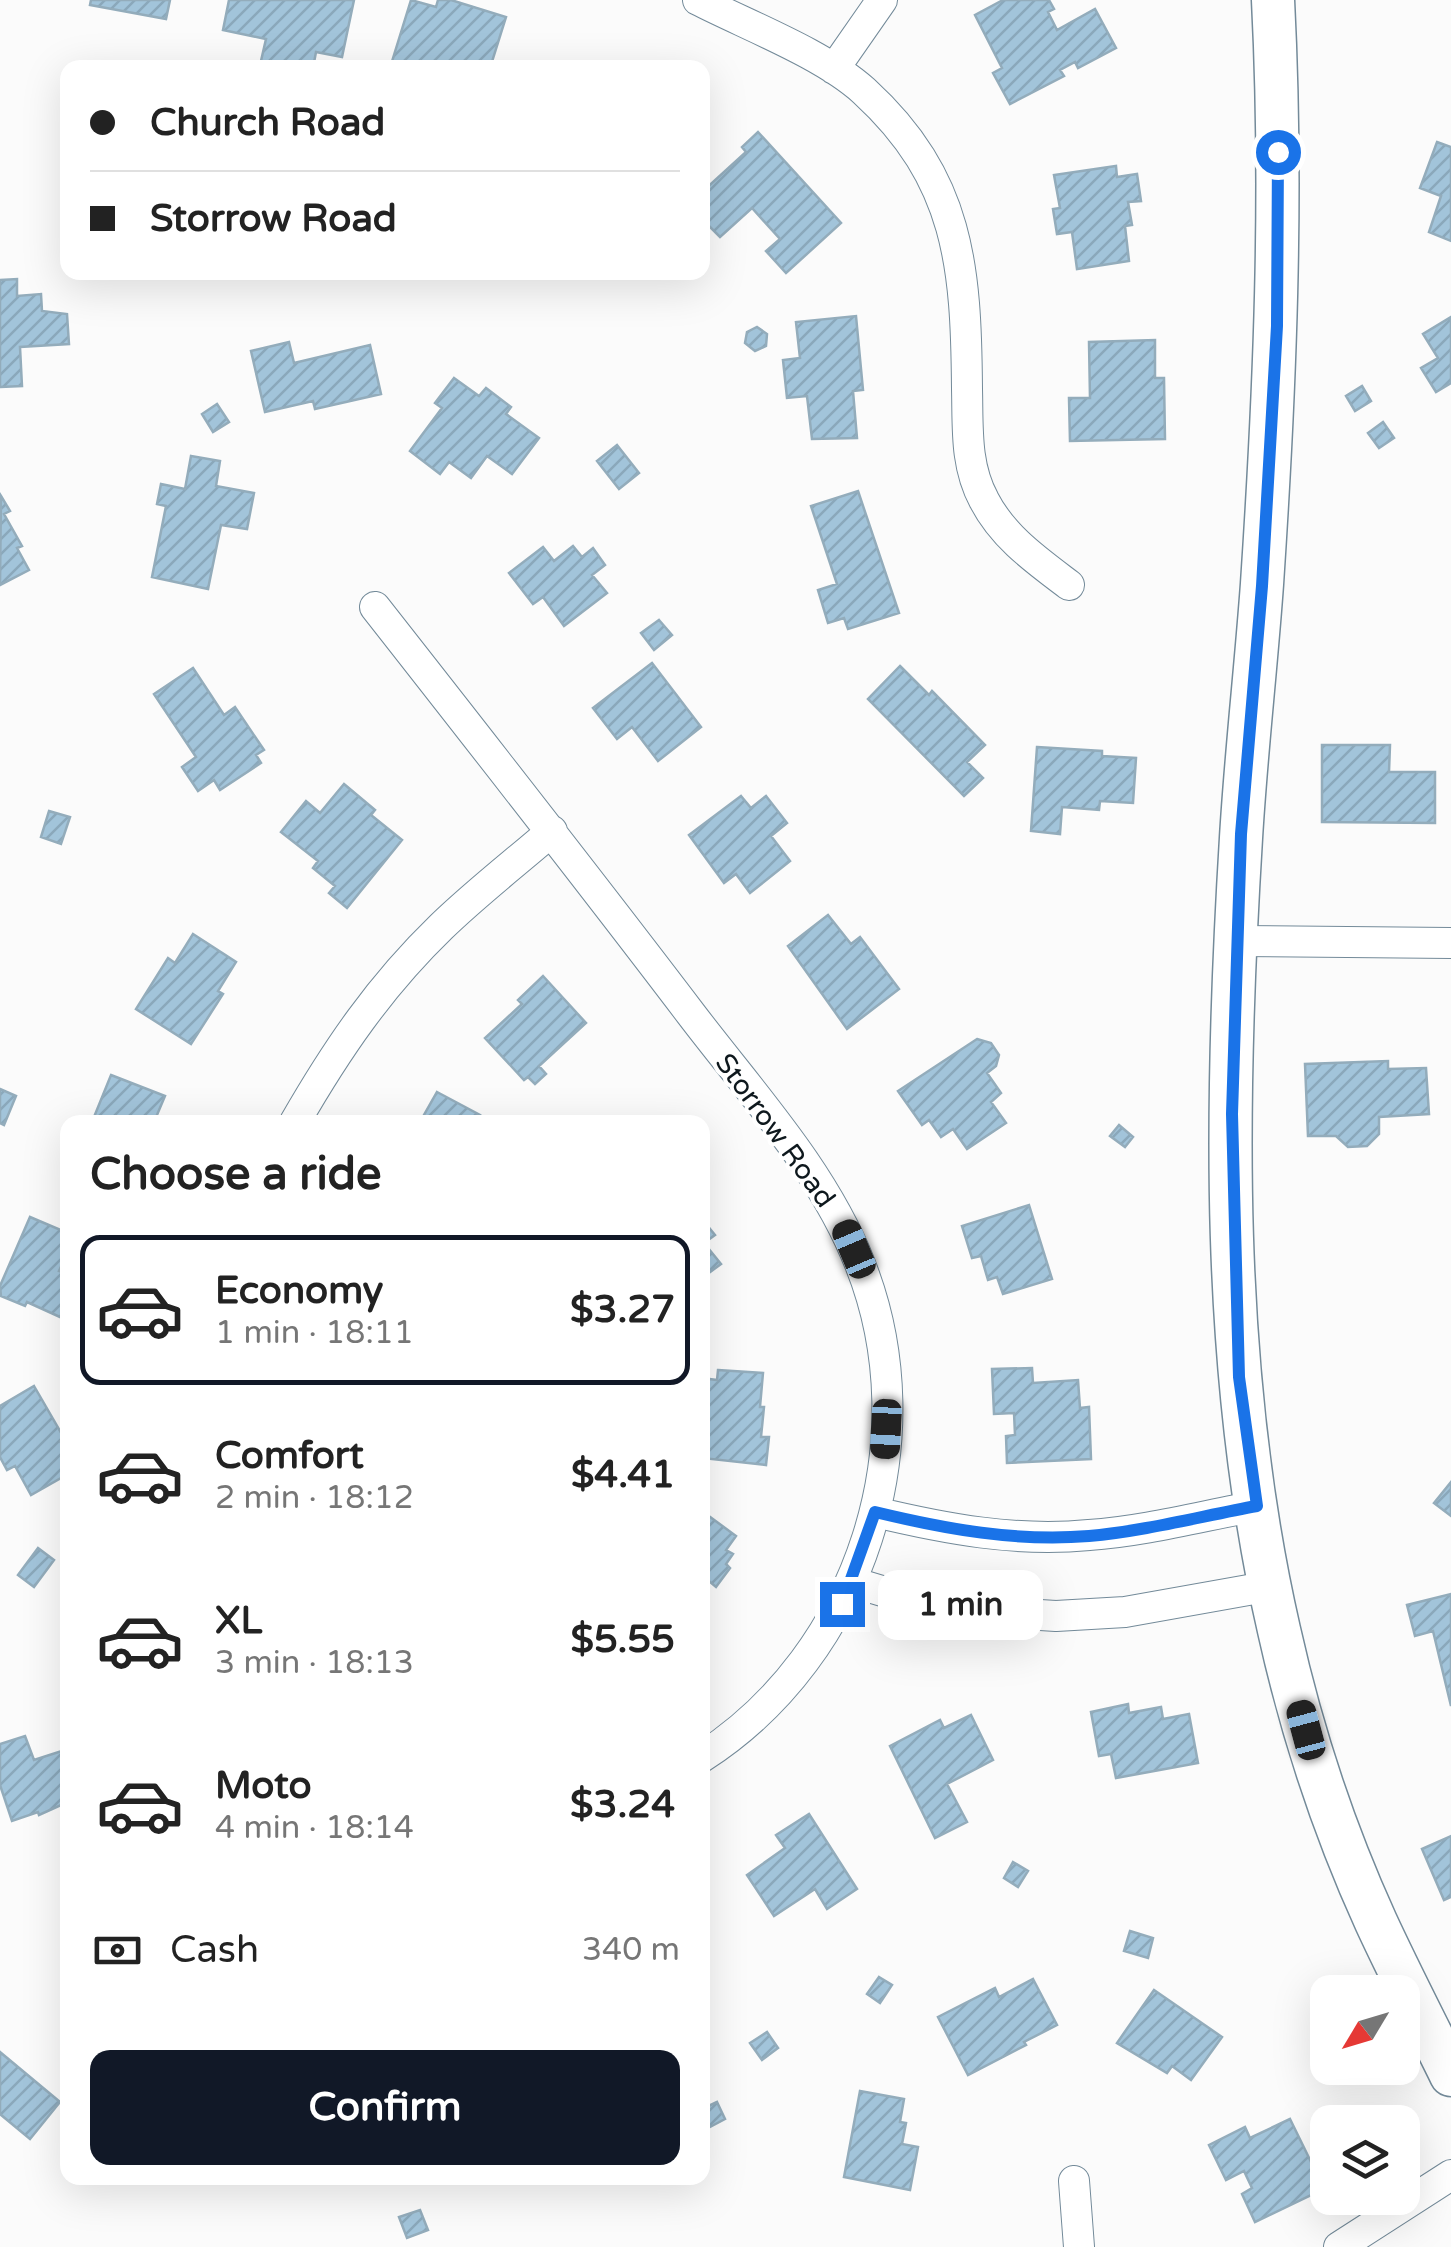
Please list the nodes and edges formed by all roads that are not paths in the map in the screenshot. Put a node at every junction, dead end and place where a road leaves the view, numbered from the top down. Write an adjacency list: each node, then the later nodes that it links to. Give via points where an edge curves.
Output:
1 (698, 0): 4 (street)
2 (882, 0): 4 (street)
3 (1274, 0): 8 (street, via 1277,326)
4 (834, 69): 5 (street, via 901,131 940,194 960,255 973,472 999,524)
5 (1068, 585)
6 (375, 607): 7 (street, Storrow Road)
7 (552, 831): 10 (street, via 443,925 386,985 335,1052); 12 (street, Storrow Road, via 803,1160 846,1230 884,1358 885,1456)
8 (1236, 941): 9 (street); 11 (street, via 1236,1327)
9 (1451, 943)
10 (299, 1115)
11 (1257, 1506): 12 (street, via 1090,1536 1025,1537); 14 (street)
12 (875, 1512): 13 (street, Storrow Road)
13 (852, 1582): 14 (street, via 942,1609 1056,1616 1125,1612); 15 (street, Storrow Road, via 808,1658 745,1725)
14 (1271, 1586): 16 (street, via 1335,1819)
15 (710, 1751)
16 (1451, 2075)
17 (1451, 2174): 20 (street)
18 (1074, 2181): 19 (street)
19 (1079, 2247)
20 (1340, 2247)

